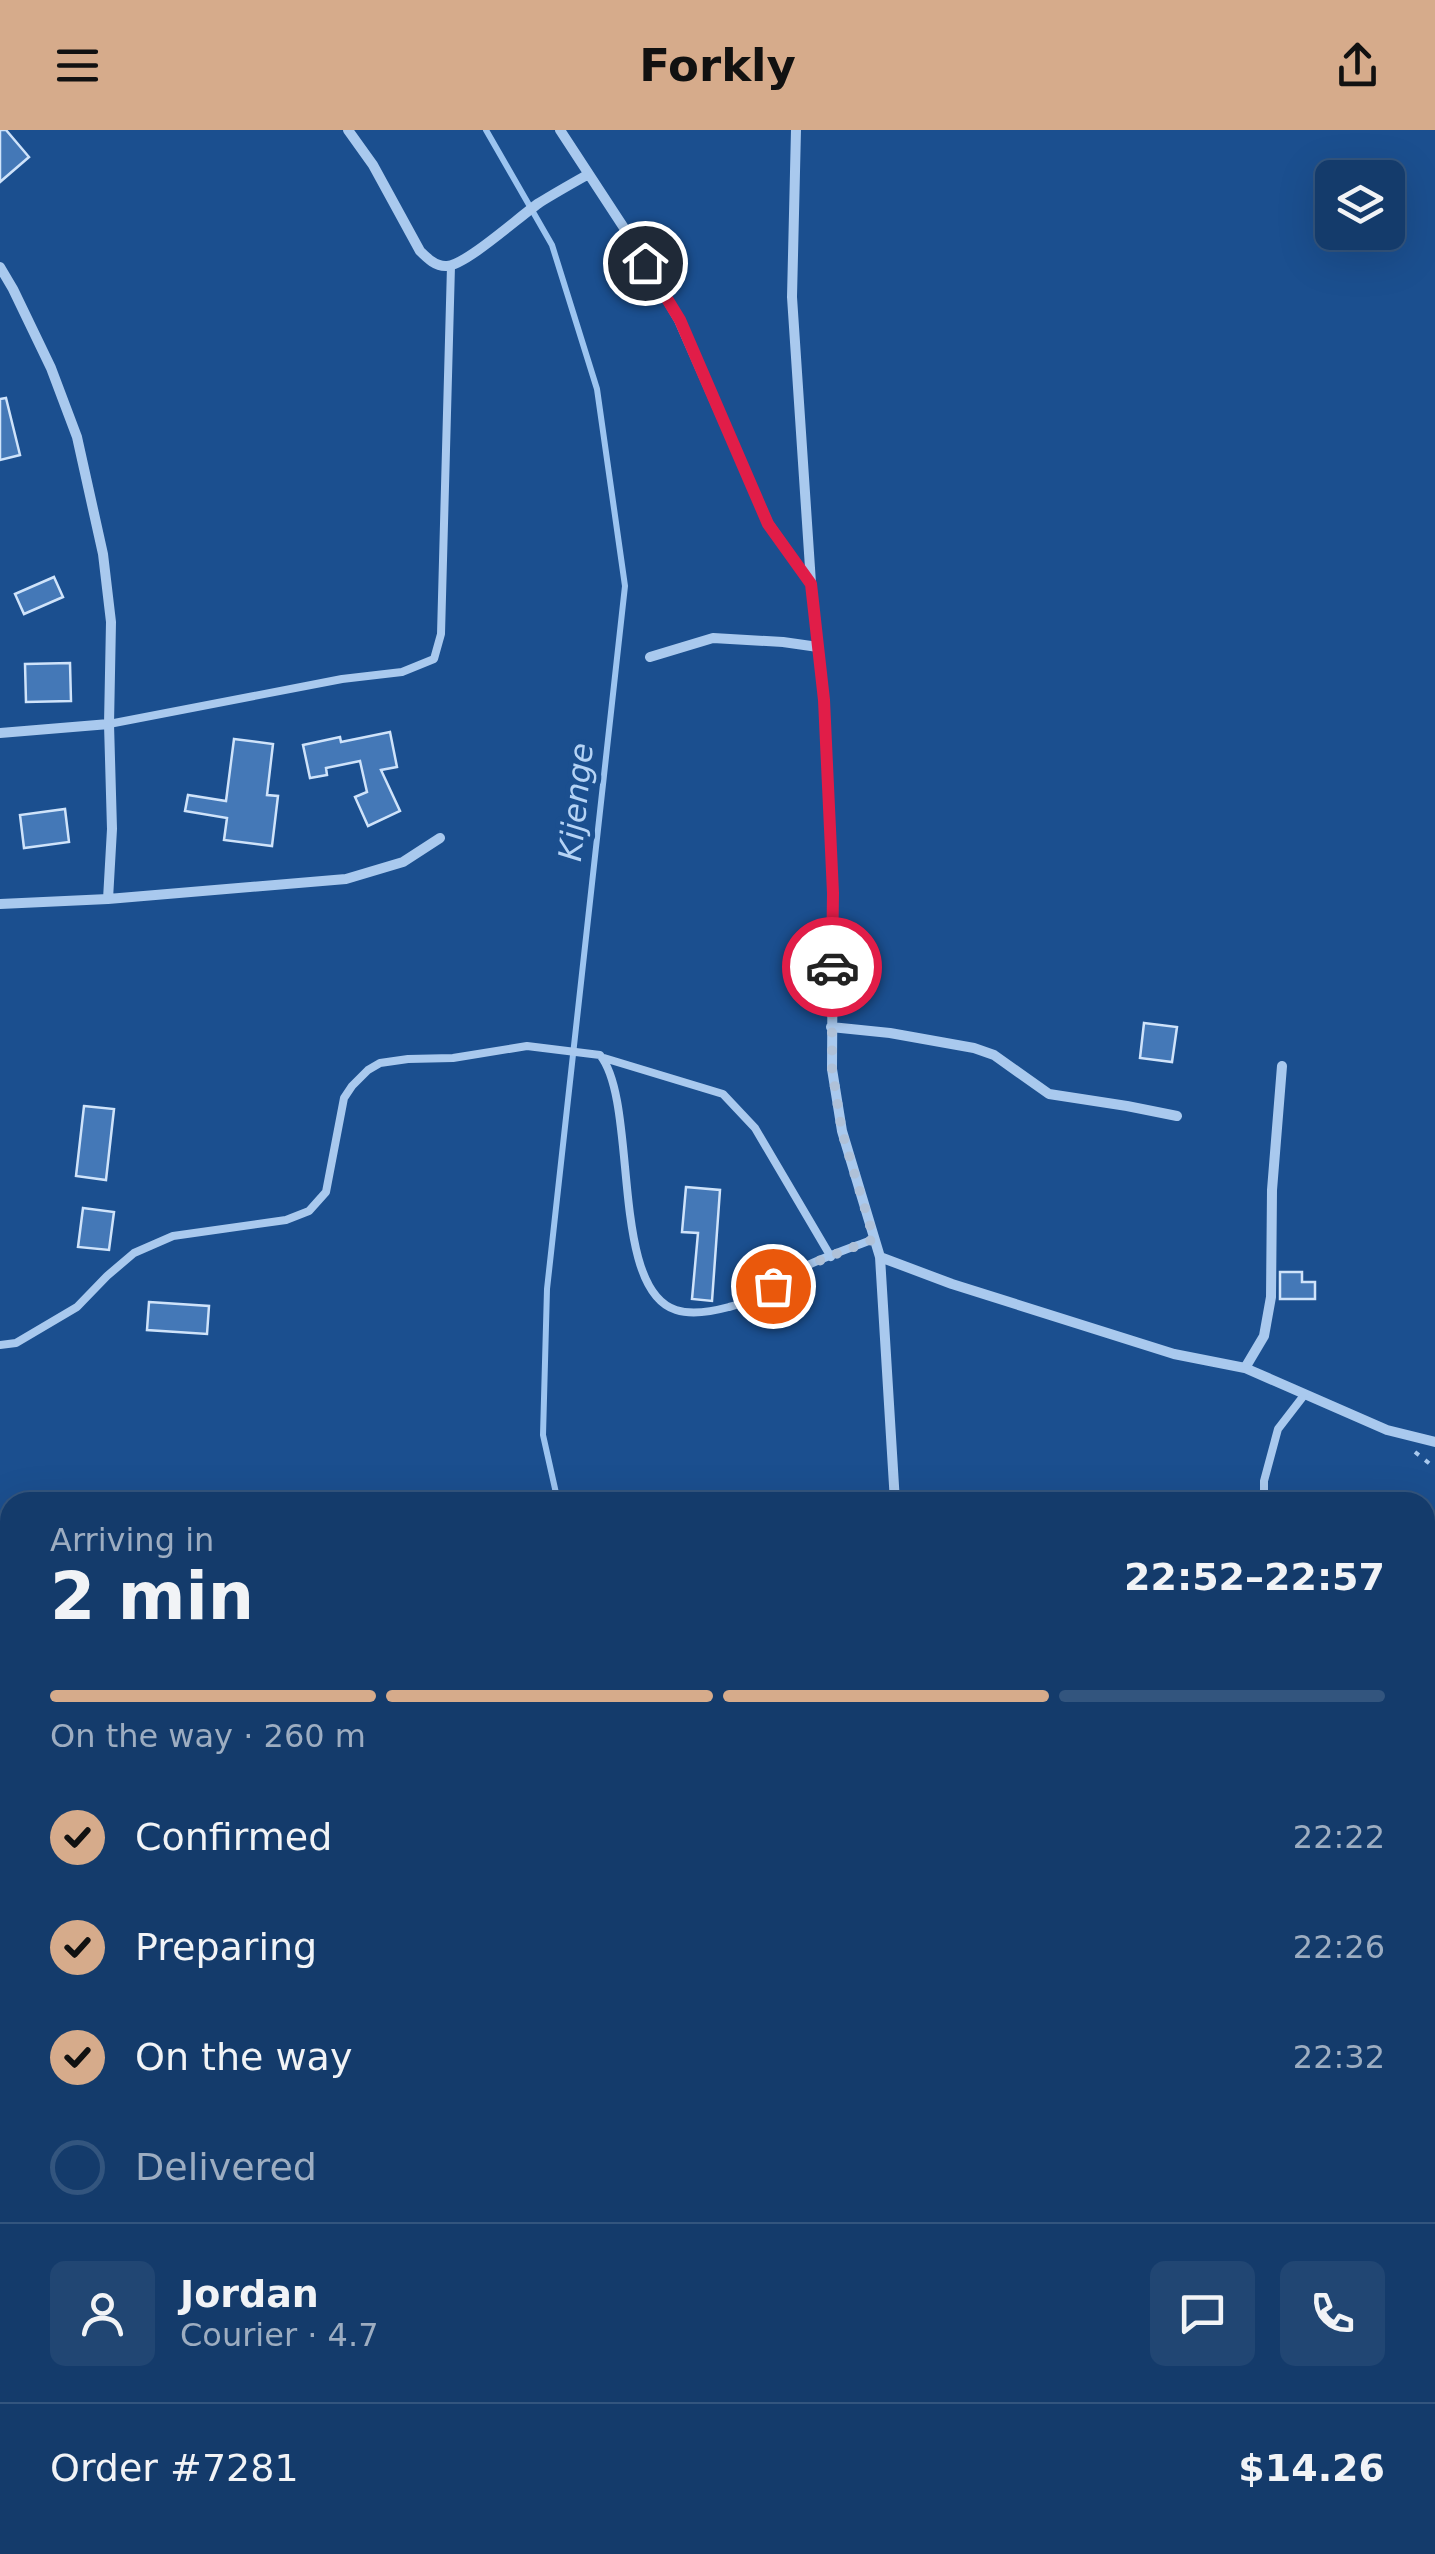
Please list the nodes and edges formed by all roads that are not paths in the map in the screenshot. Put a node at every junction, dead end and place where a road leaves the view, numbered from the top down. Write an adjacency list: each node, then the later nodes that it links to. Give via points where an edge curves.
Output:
1 (348, 130): 5 (street, via 420,251)
2 (560, 130): 4 (street)
3 (796, 130): 7 (street, via 792,297)
4 (587, 174): 5 (street); 7 (street, via 680,320 768,524)
5 (451, 266): 10 (lane, via 441,634 434,659 402,672)
6 (0, 267): 10 (street, via 78,437 111,622)
7 (811, 584): 8 (street)
8 (818, 647): 9 (street, via 712,638); 15 (street, via 833,893)
9 (650, 657)
10 (109, 724): 11 (street); 13 (street)
11 (0, 733)
12 (440, 838): 13 (street, via 403,862 346,879)
13 (108, 899): 14 (street)
14 (0, 904)
15 (832, 1027): 18 (street, via 974,1048 994,1054 1050,1094); 19 (street, via 842,1132)
16 (600, 1056): 20 (lane, via 723,1094 755,1128); 20 (lane, via 617,1100 632,1233 656,1296 682,1311 733,1306); 22 (lane, via 516,1047 380,1063 344,1098 326,1192 309,1211 173,1236 134,1253 77,1307 16,1344)
17 (1282, 1066): 23 (street, via 1271,1297 1264,1336)
18 (1177, 1116)
19 (874, 1239): 20 (lane); 21 (street)
20 (831, 1256)
21 (880, 1257): 23 (street, via 1174,1354); 26 (street)
22 (0, 1345)
23 (1245, 1368): 24 (street)
24 (1305, 1394): 25 (street, via 1387,1430); 27 (lane, via 1278,1429)
25 (1435, 1442)
26 (894, 1492)
27 (1264, 1492)

